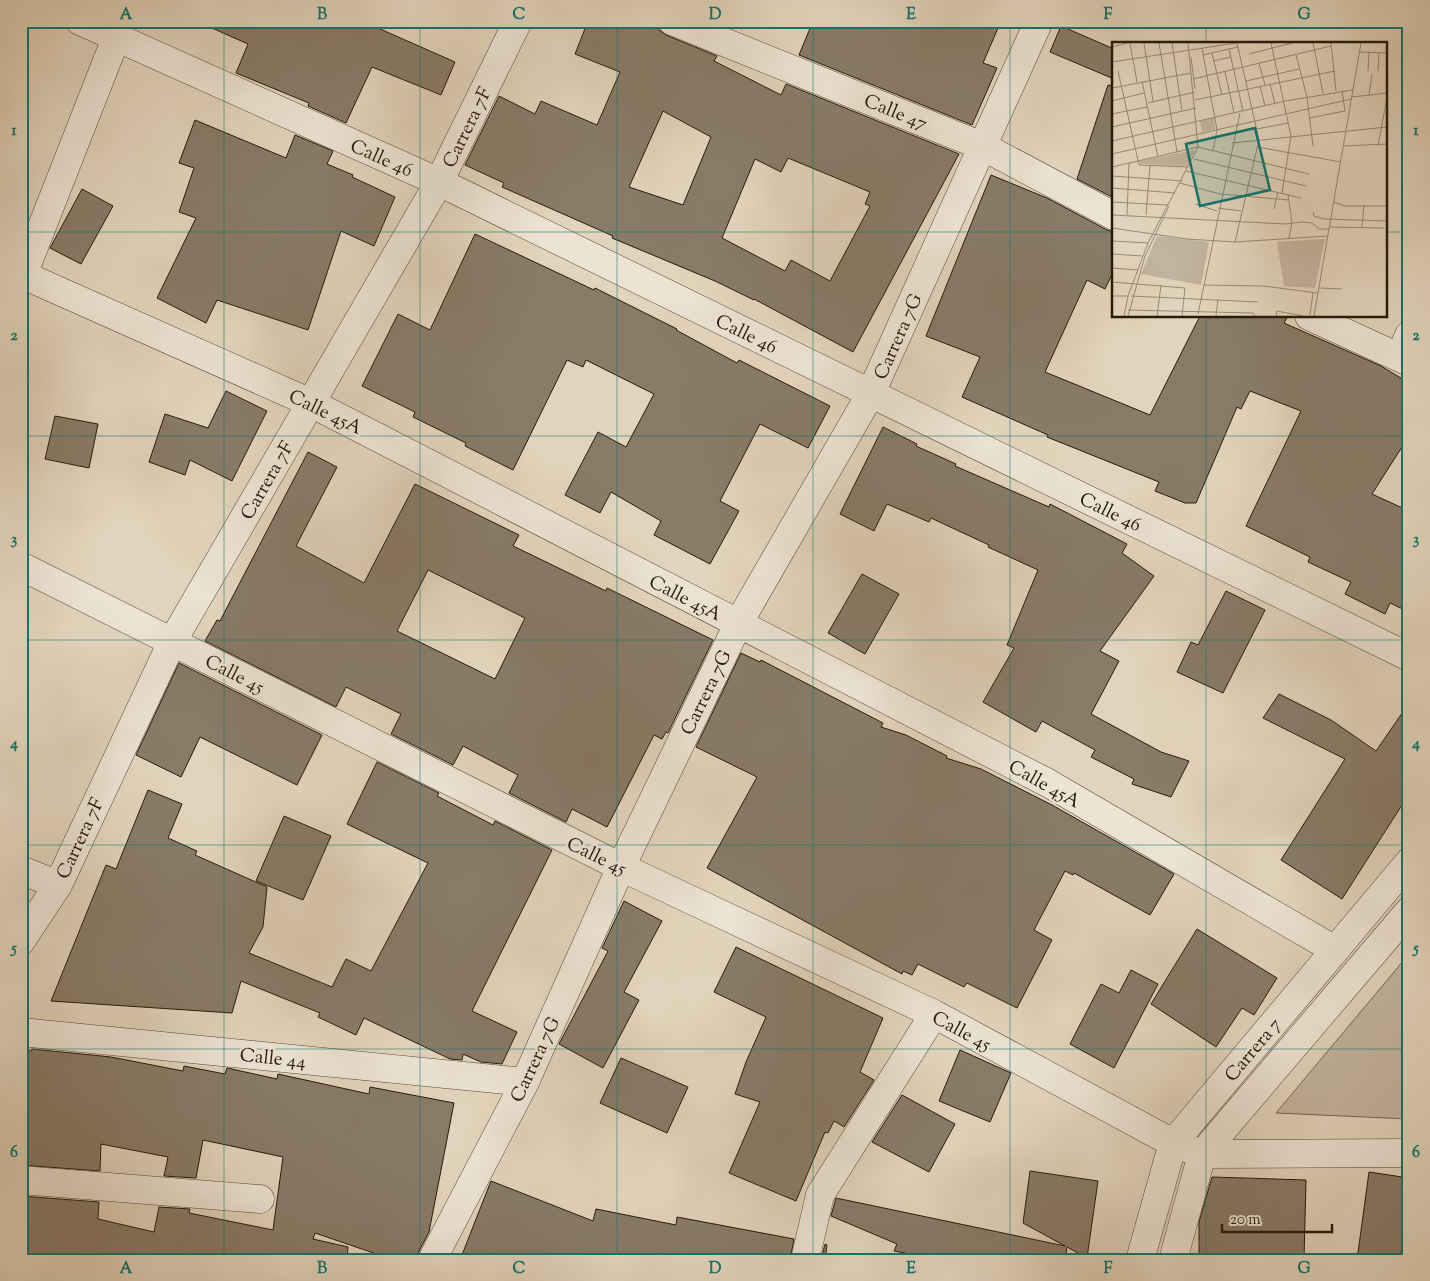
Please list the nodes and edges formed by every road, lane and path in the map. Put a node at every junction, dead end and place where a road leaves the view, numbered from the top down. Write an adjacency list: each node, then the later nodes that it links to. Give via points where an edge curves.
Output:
1 (80, 21): 5 (street, Calle 46)
2 (518, 21): 7 (street, Carrera 7F)
3 (672, 21): 6 (street, Calle 47)
4 (1039, 21): 6 (street, Carrera 7G)
5 (116, 38): 7 (street, Calle 46); 9 (street)
6 (982, 146): 8 (street, Calle 47); 12 (street, Carrera 7G)
7 (439, 182): 12 (street, Calle 46); 13 (street, Carrera 7F)
8 (1112, 215)
9 (22, 274): 13 (street, Calle 45A)
10 (1315, 318): 11 (street)
11 (1406, 351)
12 (871, 393): 15 (street, Carrera 7G); 17 (street, Calle 46)
13 (312, 403): 15 (street, Calle 45A); 16 (street, Carrera 7F)
14 (21, 566): 16 (street, Calle 45)
15 (738, 624): 19 (street, Carrera 7G); 24 (street, Calle 45A, via 1048,783)
16 (172, 642): 19 (street, Calle 45); 21 (street, Carrera 7F)
17 (1409, 657)
18 (1409, 862): 24 (street, Carrera 7)
19 (621, 866): 25 (street, Calle 45); 27 (street, Carrera 7G)
20 (21, 870): 21 (street)
21 (58, 885): 23 (street, Carrera 7F)
22 (1409, 911): 30 (street, Carrera 7)
23 (21, 941)
24 (1335, 950): 28 (street, Carrera 7)
25 (934, 1014): 28 (street, Calle 45); 34 (street, via 820,1195)
26 (21, 1032): 27 (street, Calle 44)
27 (525, 1082): 33 (street, Carrera 7G)
28 (1173, 1143): 30 (street, Calle 45); 35 (street, Carrera 7)
29 (1409, 1153): 30 (street)
30 (1202, 1154): 36 (street, Carrera 7)
31 (21, 1180): 32 (street)
32 (260, 1199)
33 (432, 1260)
34 (805, 1260)
35 (1140, 1260)
36 (1173, 1260)

